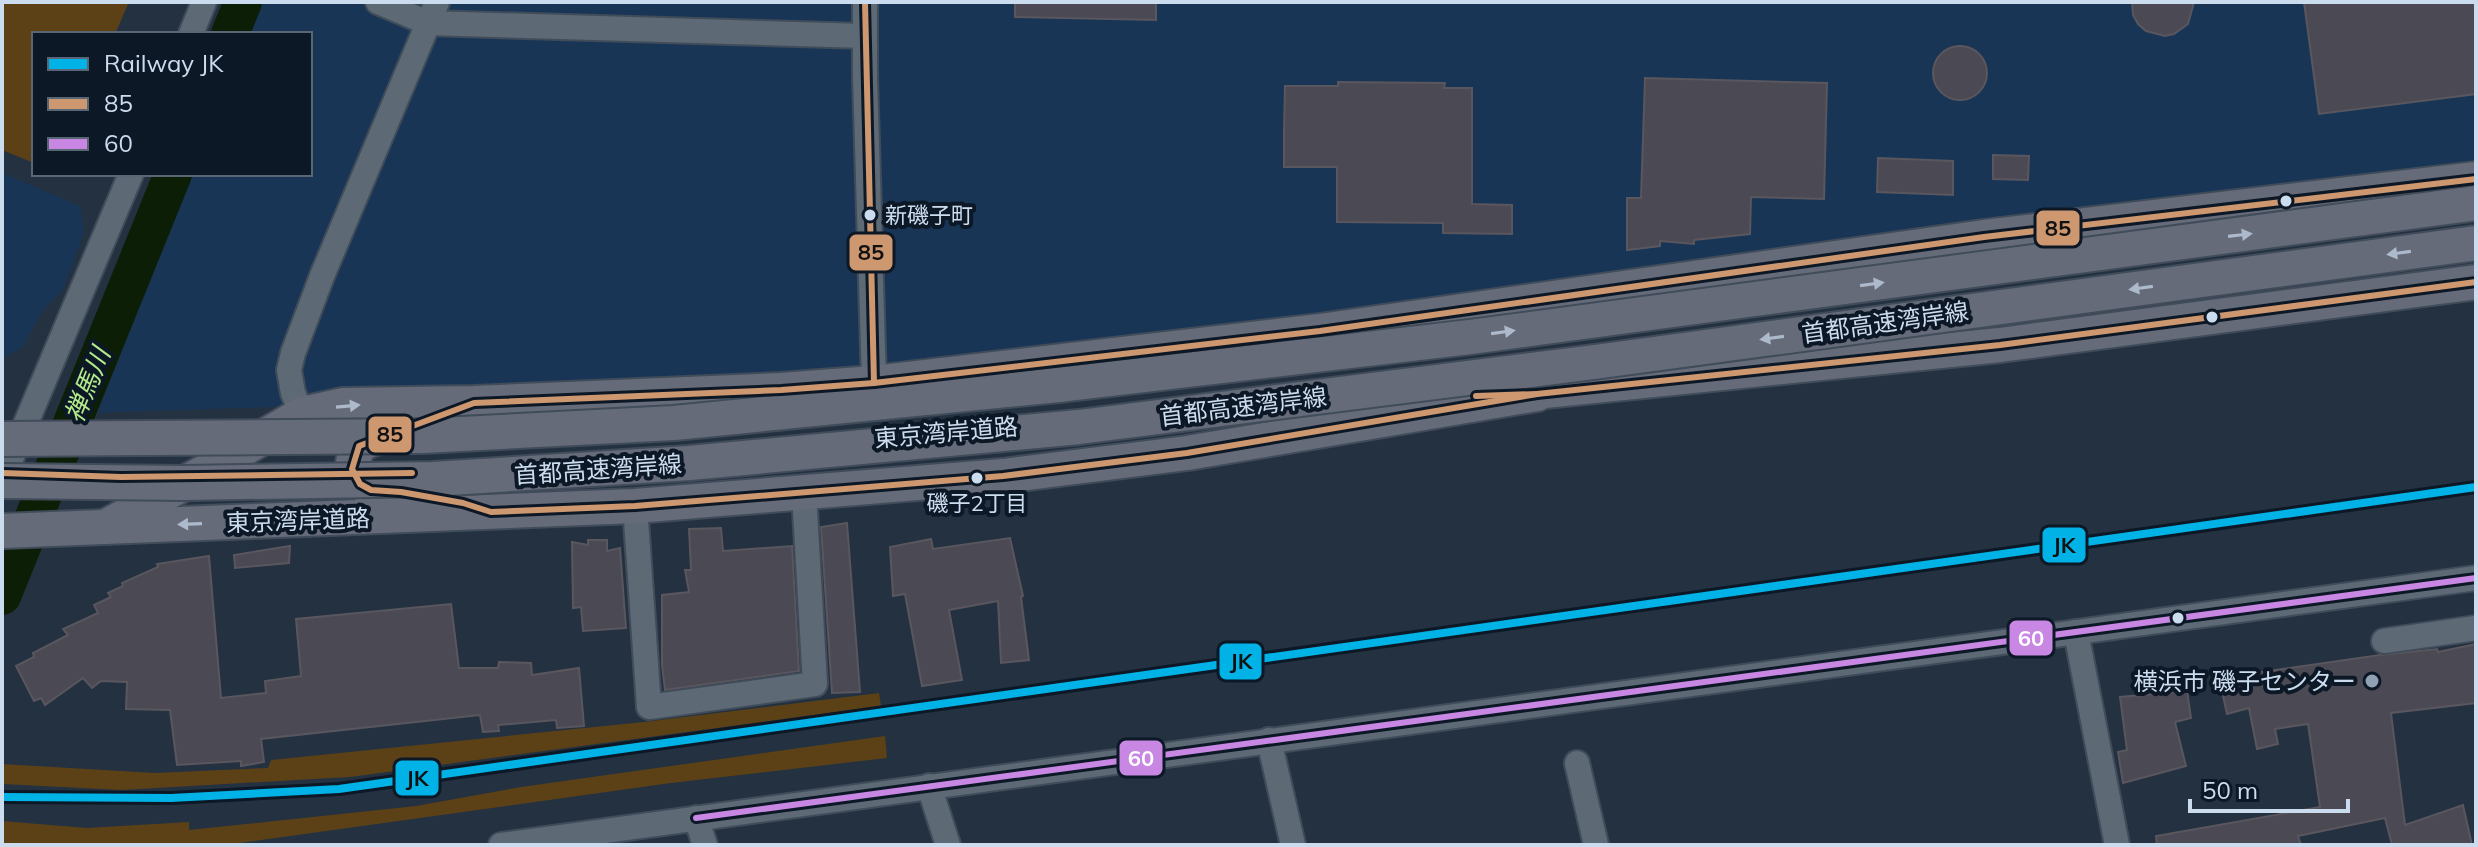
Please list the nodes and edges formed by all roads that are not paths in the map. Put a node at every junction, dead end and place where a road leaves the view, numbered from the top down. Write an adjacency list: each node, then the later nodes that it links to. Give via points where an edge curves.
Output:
1 (204, 2): 5 (street)
2 (378, 2): 4 (street)
3 (865, 2): 6 (street)
4 (433, 13): 6 (street); 16 (street, via 293,353 289,370)
5 (192, 32)
6 (865, 36): 13 (street)
7 (130, 176): 20 (street)
8 (2476, 179): 12 (highway, 東京湾岸道路, via 1984,237)
9 (2476, 203): 17 (highway, 首都高速湾岸線, one-way to 9, bridge, via 422,436 674,423 1470,337)
10 (2476, 243): 20 (highway, 首都高速湾岸線, one-way to 20, bridge, via 1079,427 689,463 433,479)
11 (2476, 282): 14 (highway, 東京湾岸道路, via 2000,345)
12 (1517, 303): 13 (highway, 東京湾岸道路); 18 (highway, 東京湾岸道路, bridge, via 1123,384 762,423 419,445)
13 (874, 383): 15 (highway, 東京湾岸道路)
14 (1537, 394): 19 (highway, 東京湾岸道路, bridge, via 1141,414 730,453 368,475); 21 (highway, 東京湾岸道路, via 1187,453)
15 (474, 403): 16 (highway, 東京湾岸道路, one-way to 15, via 343,405); 23 (highway, 東京湾岸道路, via 359,446 352,469 360,484 371,490)
16 (302, 414): 24 (highway, 東京湾岸道路)
17 (2, 439)
18 (2, 448)
19 (2, 473)
20 (2, 480)
21 (804, 493): 22 (highway, 東京湾岸道路); 22 (street, via 815,684 649,707)
22 (635, 506): 23 (highway, 東京湾岸道路)
23 (491, 512): 24 (highway, 東京湾岸道路, one-way to 24)
24 (105, 527): 25 (highway, 東京湾岸道路)
25 (14, 532)
26 (2476, 578): 28 (street)
27 (2476, 628): 29 (street)
28 (2076, 632): 30 (street); 39 (street)
29 (2384, 641)
30 (1269, 740): 32 (street); 37 (street)
31 (1577, 763): 38 (street)
32 (929, 786): 33 (street); 36 (street)
33 (696, 818): 34 (street); 35 (street)
34 (501, 845)
35 (705, 845)
36 (948, 845)
37 (1293, 845)
38 (1596, 845)
39 (2117, 845)

